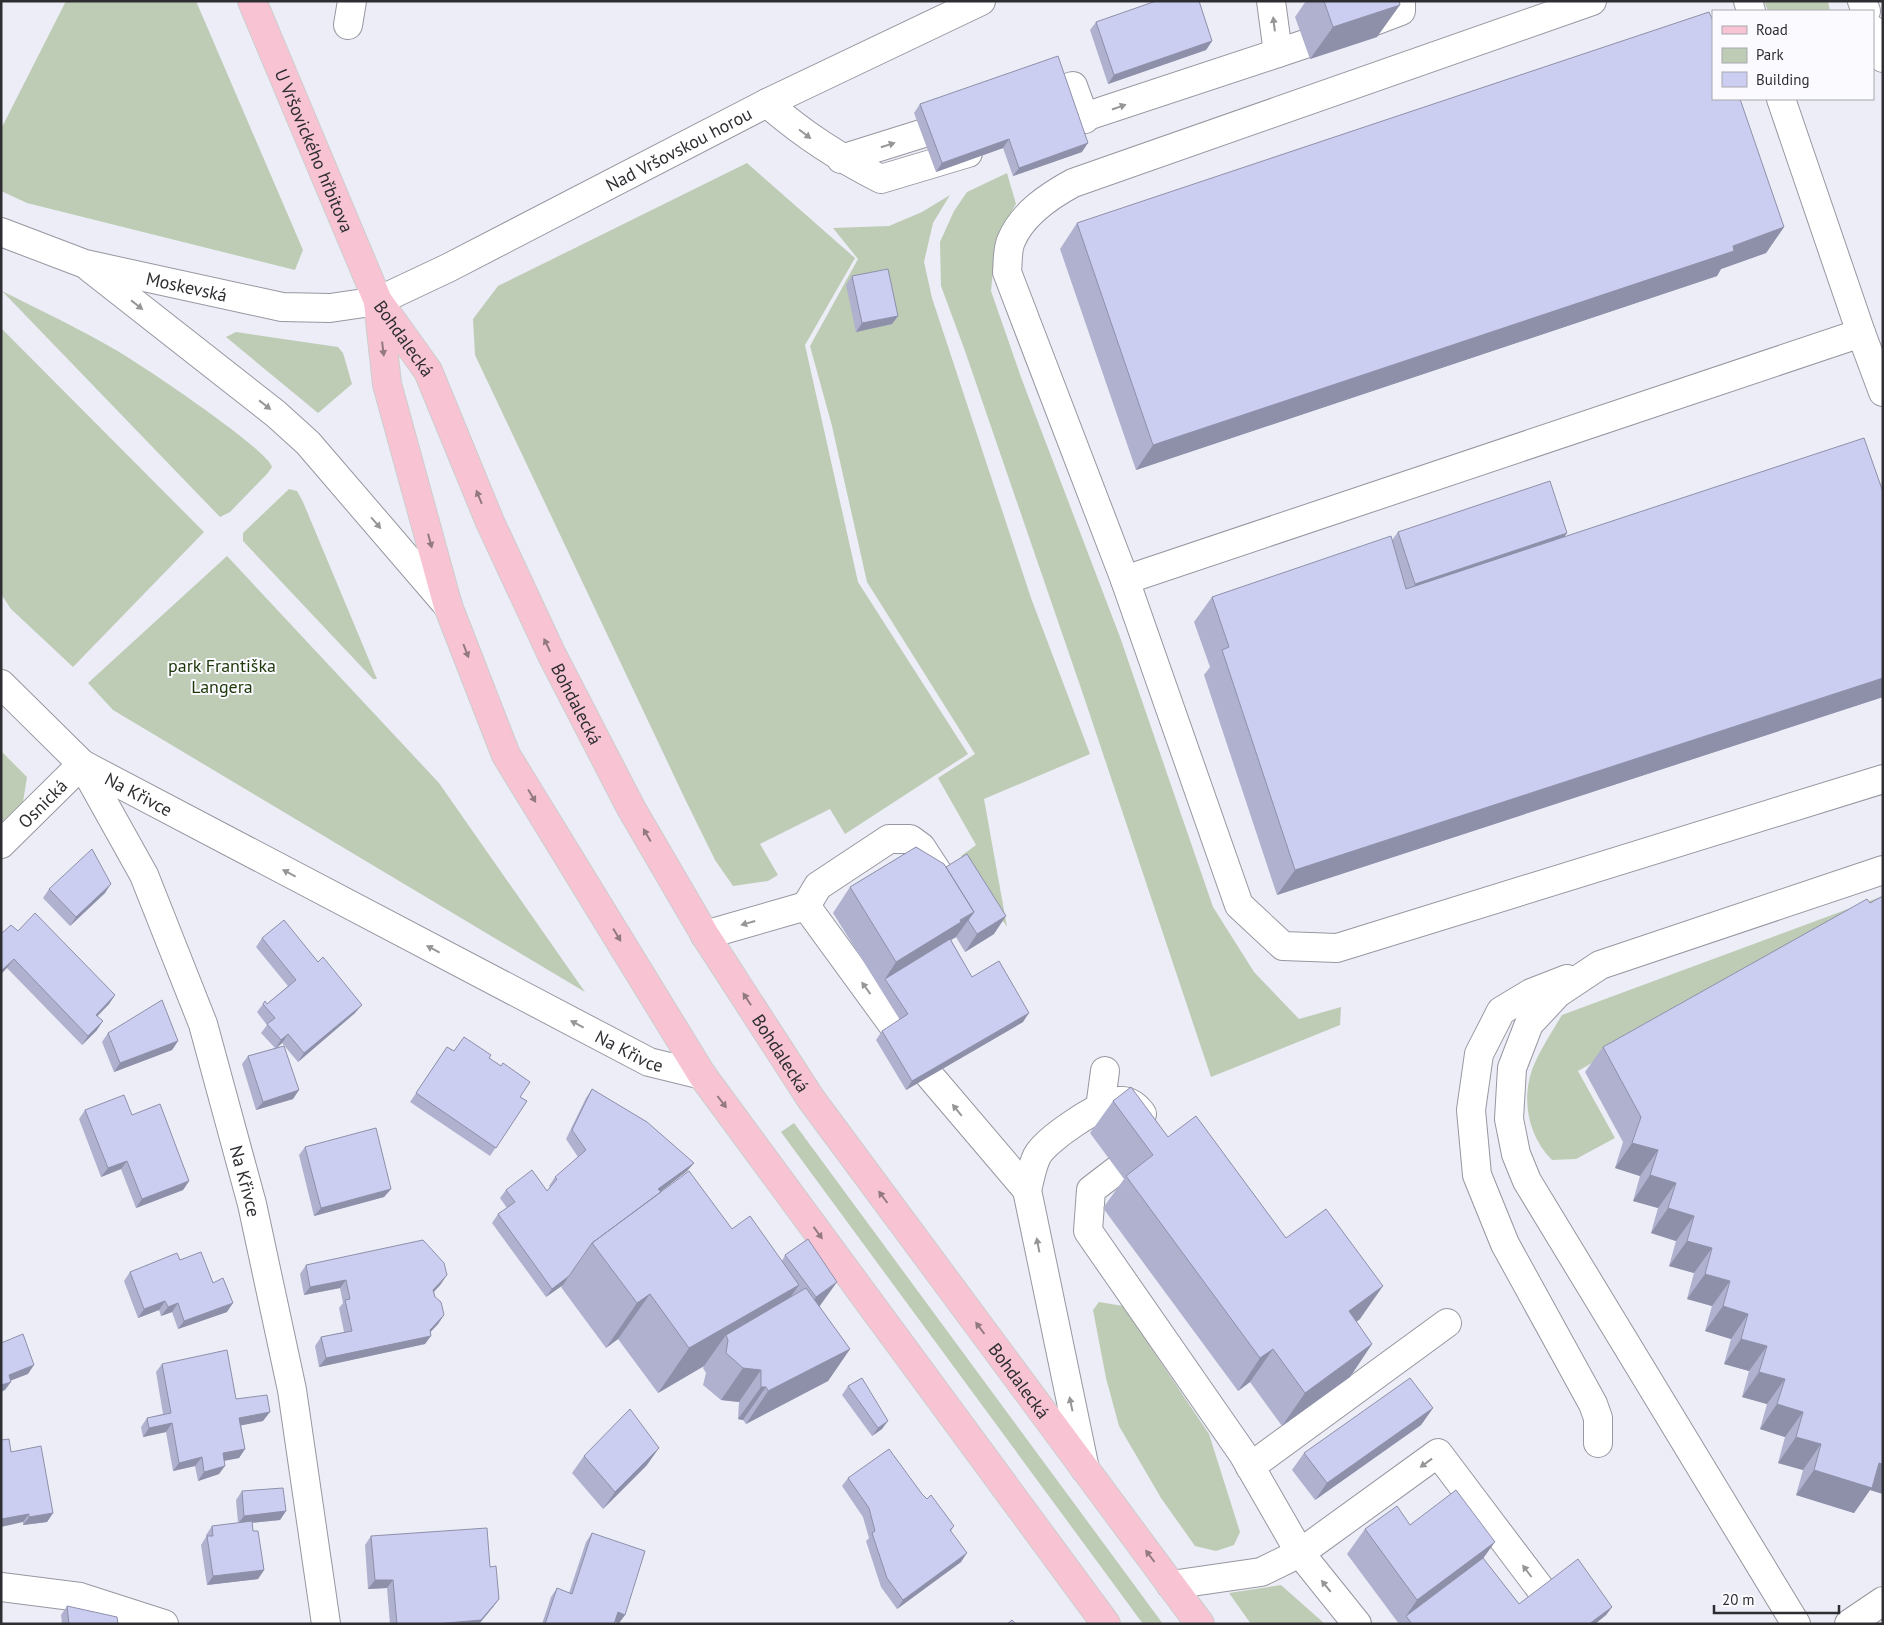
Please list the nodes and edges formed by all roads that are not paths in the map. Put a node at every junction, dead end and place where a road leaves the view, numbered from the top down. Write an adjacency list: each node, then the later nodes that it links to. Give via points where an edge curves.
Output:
1 (252, 1): 21 (main road, U Vršovického hřbitova)
2 (981, 1): 12 (street, Nad Vršovskou horou)
3 (1271, 1): 9 (street, one-way to 3)
4 (1401, 1): 6 (street, via 1401,11)
5 (1592, 1): 24 (street, via 1074,183 1045,198 1026,220 1011,241 1007,272)
6 (1372, 22)
7 (1874, 33): 10 (street)
8 (1305, 44): 9 (street)
9 (1278, 53): 15 (street, one-way to 9)
10 (1883, 58)
11 (1781, 100): 22 (street)
12 (767, 103): 18 (street, one-way to 18, via 803,134); 21 (street, Nad Vršovskou horou)
13 (1008, 106): 15 (street, via 1073,86)
14 (980, 115): 18 (street, one-way to 14)
15 (1085, 118): 16 (street)
16 (1020, 138)
17 (992, 146): 18 (street, via 881,179)
18 (841, 159)
19 (1, 232): 20 (street, Moskevská)
20 (85, 264): 21 (street, Moskevská, via 282,307 330,308); 25 (street, one-way to 25, via 276,414 308,443)
21 (378, 301): 25 (main road, Bohdalecká, one-way to 25, via 387,384); 33 (main road, Bohdalecká, one-way to 21, via 631,808 552,655 490,522 428,371)
22 (1861, 333): 23 (street); 24 (street)
23 (1883, 392)
24 (1125, 580): 28 (street, via 1240,906 1283,946 1336,948)
25 (448, 606): 37 (main road, Bohdalecká, one-way to 37, via 506,755)
26 (1, 684): 27 (street, Na Křivce)
27 (82, 764): 29 (street, Osnická); 37 (street, Na Křivce, one-way to 27, via 649,1062); 50 (street, Na Křivce, via 144,876 203,1024 252,1204 292,1390)
28 (1883, 779)
29 (1, 844)
30 (1883, 870): 34 (street)
31 (942, 879): 32 (street, via 921,847 910,839 889,839 818,886)
32 (806, 906): 33 (street, one-way to 33); 35 (street, one-way to 32)
33 (705, 935): 44 (main road, Bohdalecká, one-way to 33, via 811,1099)
34 (1596, 968): 42 (street, via 1531,993 1501,1011 1479,1054 1471,1110 1477,1175 1504,1244 1593,1404 1598,1418); 55 (street, via 1558,993 1529,1024 1512,1068 1509,1119 1516,1154 1528,1181)
35 (895, 1028)
36 (1105, 1071): 39 (street)
37 (702, 1075): 51 (main road, Bohdalecká, one-way to 51)
38 (930, 1076): 40 (street, one-way to 38)
39 (1100, 1108): 40 (street, via 1064,1130 1037,1155); 43 (street, via 1121,1101 1136,1106 1160,1137 1091,1190 1088,1231)
40 (1027, 1190): 44 (street, one-way to 40)
41 (1447, 1323): 43 (street)
42 (1598, 1443)
43 (1250, 1467): 45 (street)
44 (1085, 1469): 46 (main road, Bohdalecká, one-way to 44)
45 (1300, 1553): 46 (street, via 1261,1572); 53 (street, one-way to 45); 54 (street, one-way to 45, via 1438,1454)
46 (1171, 1585): 52 (main road, Bohdalecká)
47 (1, 1587): 49 (street, via 80,1597)
48 (1883, 1601): 56 (street)
49 (164, 1624)
50 (326, 1624)
51 (1106, 1624)
52 (1200, 1624)
53 (1357, 1624)
54 (1567, 1624)
55 (1796, 1624)
56 (1849, 1624)

